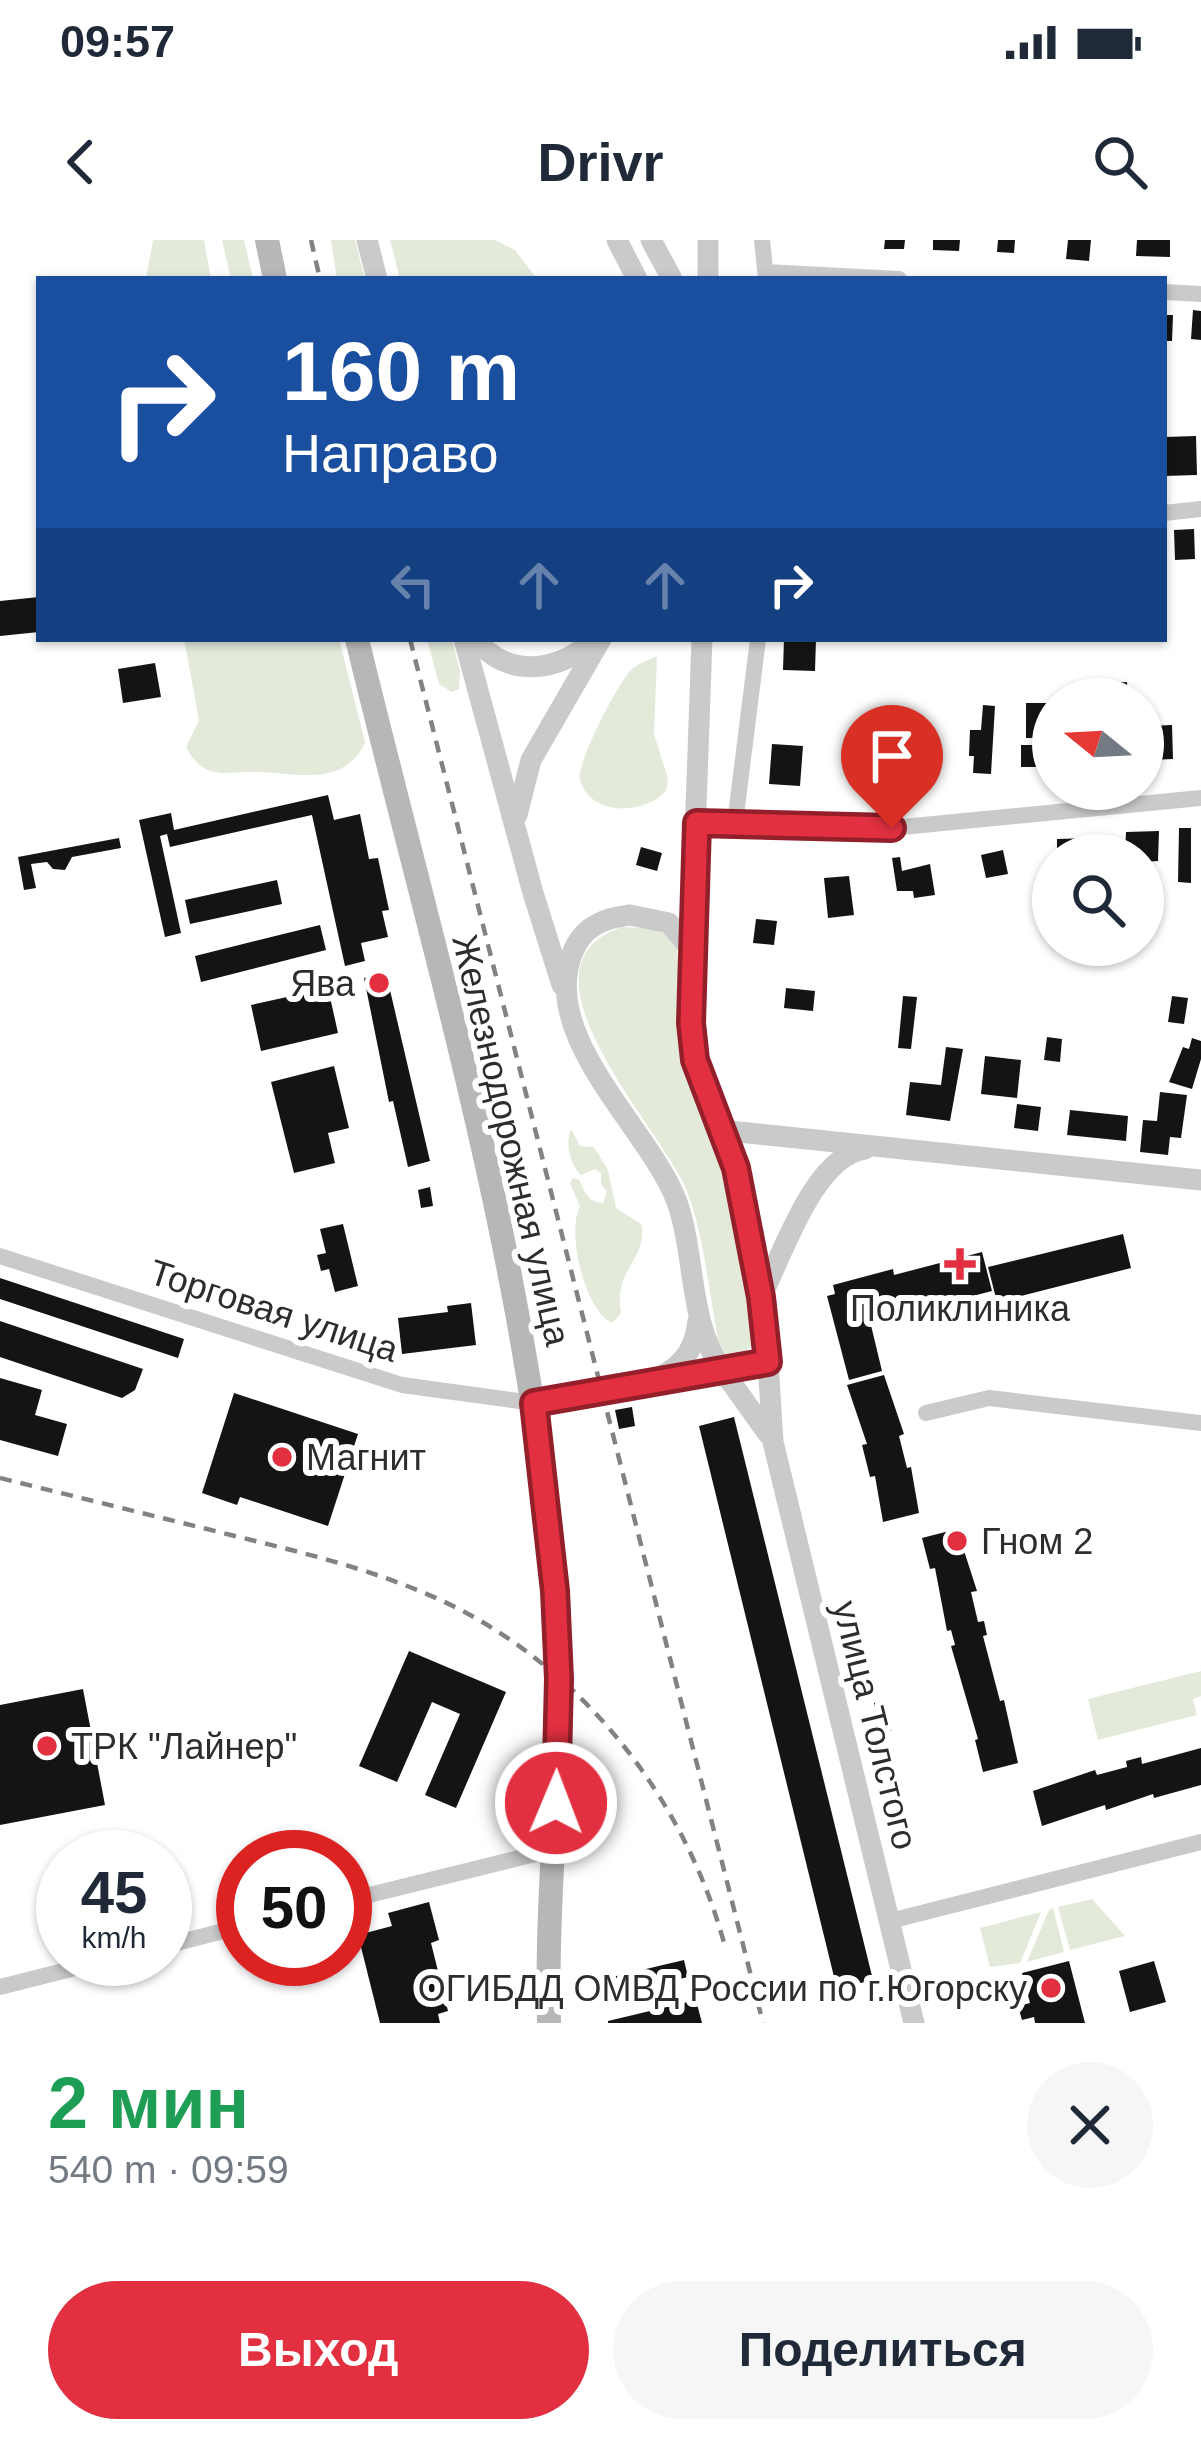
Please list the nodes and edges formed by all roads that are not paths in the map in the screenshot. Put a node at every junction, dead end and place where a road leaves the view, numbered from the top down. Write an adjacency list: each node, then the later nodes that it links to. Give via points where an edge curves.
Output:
1 (267, 240): 8 (main road)
2 (367, 240): 9 (street)
3 (617, 240): 10 (street)
4 (652, 240): 11 (street)
5 (708, 240): 12 (street)
6 (762, 240): 7 (street)
7 (766, 275): 13 (street)
8 (274, 276)
9 (375, 276)
10 (635, 276)
11 (670, 276)
12 (707, 276)
13 (799, 276)
14 (1167, 292): 15 (street)
15 (1201, 294)
16 (1201, 509): 17 (street)
17 (1167, 513)
18 (358, 642): 40 (main road, Железнодорожная улица, via 489,1181)
19 (465, 642): 28 (street)
20 (479, 642): 21 (street, via 531,669 549,668)
21 (594, 642)
22 (596, 642): 28 (street, via 524,777)
23 (703, 642): 26 (street)
24 (758, 642): 27 (street)
25 (1201, 799): 27 (street, via 892,828)
26 (697, 823): 27 (street); 29 (street)
27 (735, 824)
28 (519, 845): 30 (street)
29 (692, 949): 30 (street, via 657,918 602,921 574,947); 31 (street, via 695,1060)
30 (566, 998): 36 (street, via 599,1078 678,1205)
31 (720, 1130): 32 (street); 35 (street, via 736,1168)
32 (878, 1148): 33 (street); 35 (street, via 844,1154 829,1167)
33 (1201, 1180)
34 (0, 1256): 40 (street, Торговая улица, via 402,1385)
35 (761, 1297): 37 (street)
36 (699, 1313): 38 (street); 39 (street, via 682,1363)
37 (768, 1362): 38 (street); 43 (street)
38 (723, 1371): 39 (street); 43 (street)
39 (644, 1384): 40 (street)
40 (534, 1403): 45 (main road, Железнодорожная улица, via 558,1642)
41 (926, 1412): 42 (street, via 989,1397)
42 (1201, 1423)
43 (773, 1442): 47 (street, улица Толстого)
44 (1201, 1842): 47 (street)
45 (555, 1850): 46 (street); 50 (main road, Железнодорожная улица)
46 (372, 1894)
47 (890, 1921): 51 (street, улица Толстого)
48 (36, 1978): 49 (street)
49 (0, 1987)
50 (549, 2023)
51 (914, 2023)

